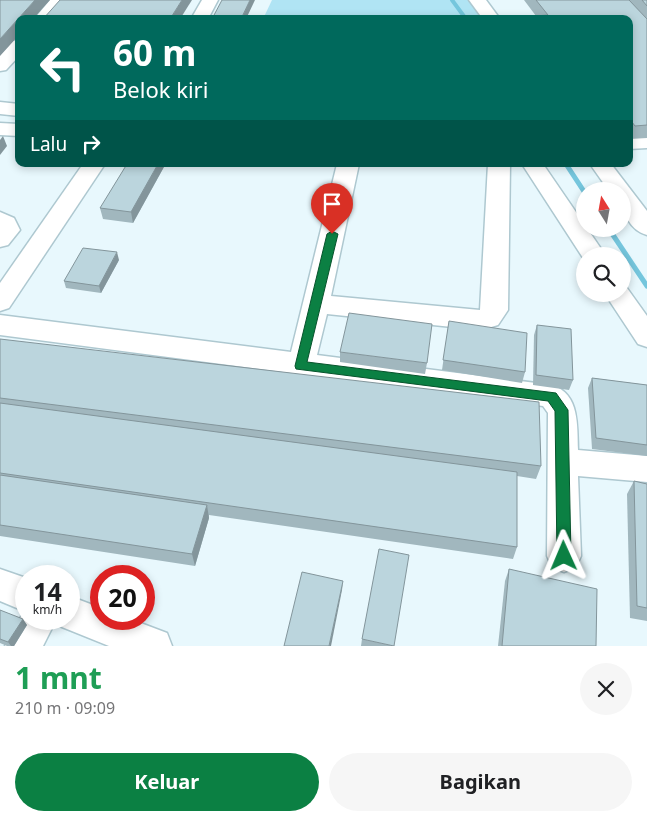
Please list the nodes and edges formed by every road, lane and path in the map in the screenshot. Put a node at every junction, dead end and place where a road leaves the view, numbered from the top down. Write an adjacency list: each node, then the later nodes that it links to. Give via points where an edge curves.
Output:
1 (59, 0): 4 (street)
2 (210, 0): 5 (street)
3 (477, 0): 6 (street)
4 (46, 15)
5 (201, 15)
6 (489, 15)
7 (15, 49): 8 (street)
8 (0, 66)
9 (0, 129): 10 (street)
10 (15, 130)
11 (647, 142): 12 (street)
12 (633, 144)
13 (92, 167): 24 (street)
14 (347, 167): 26 (street)
15 (499, 167): 26 (street, via 495,310 489,318 481,320)
16 (534, 167): 23 (street)
17 (602, 167): 18 (street)
18 (613, 182)
19 (631, 206): 21 (street)
20 (0, 220): 22 (street, via 6,223 8,230)
21 (647, 227)
22 (0, 239)
23 (588, 247)
24 (0, 302)
25 (623, 302): 28 (street)
26 (317, 304): 29 (street)
27 (0, 326): 29 (street)
28 (647, 337)
29 (301, 366): 30 (street, via 552,396 562,410)
30 (563, 462): 31 (street); 32 (street)
31 (647, 469)
32 (564, 556)
33 (0, 584): 34 (street)
34 (15, 590)
35 (80, 617): 38 (street)
36 (32, 630): 37 (street)
37 (23, 646)
38 (154, 646)

